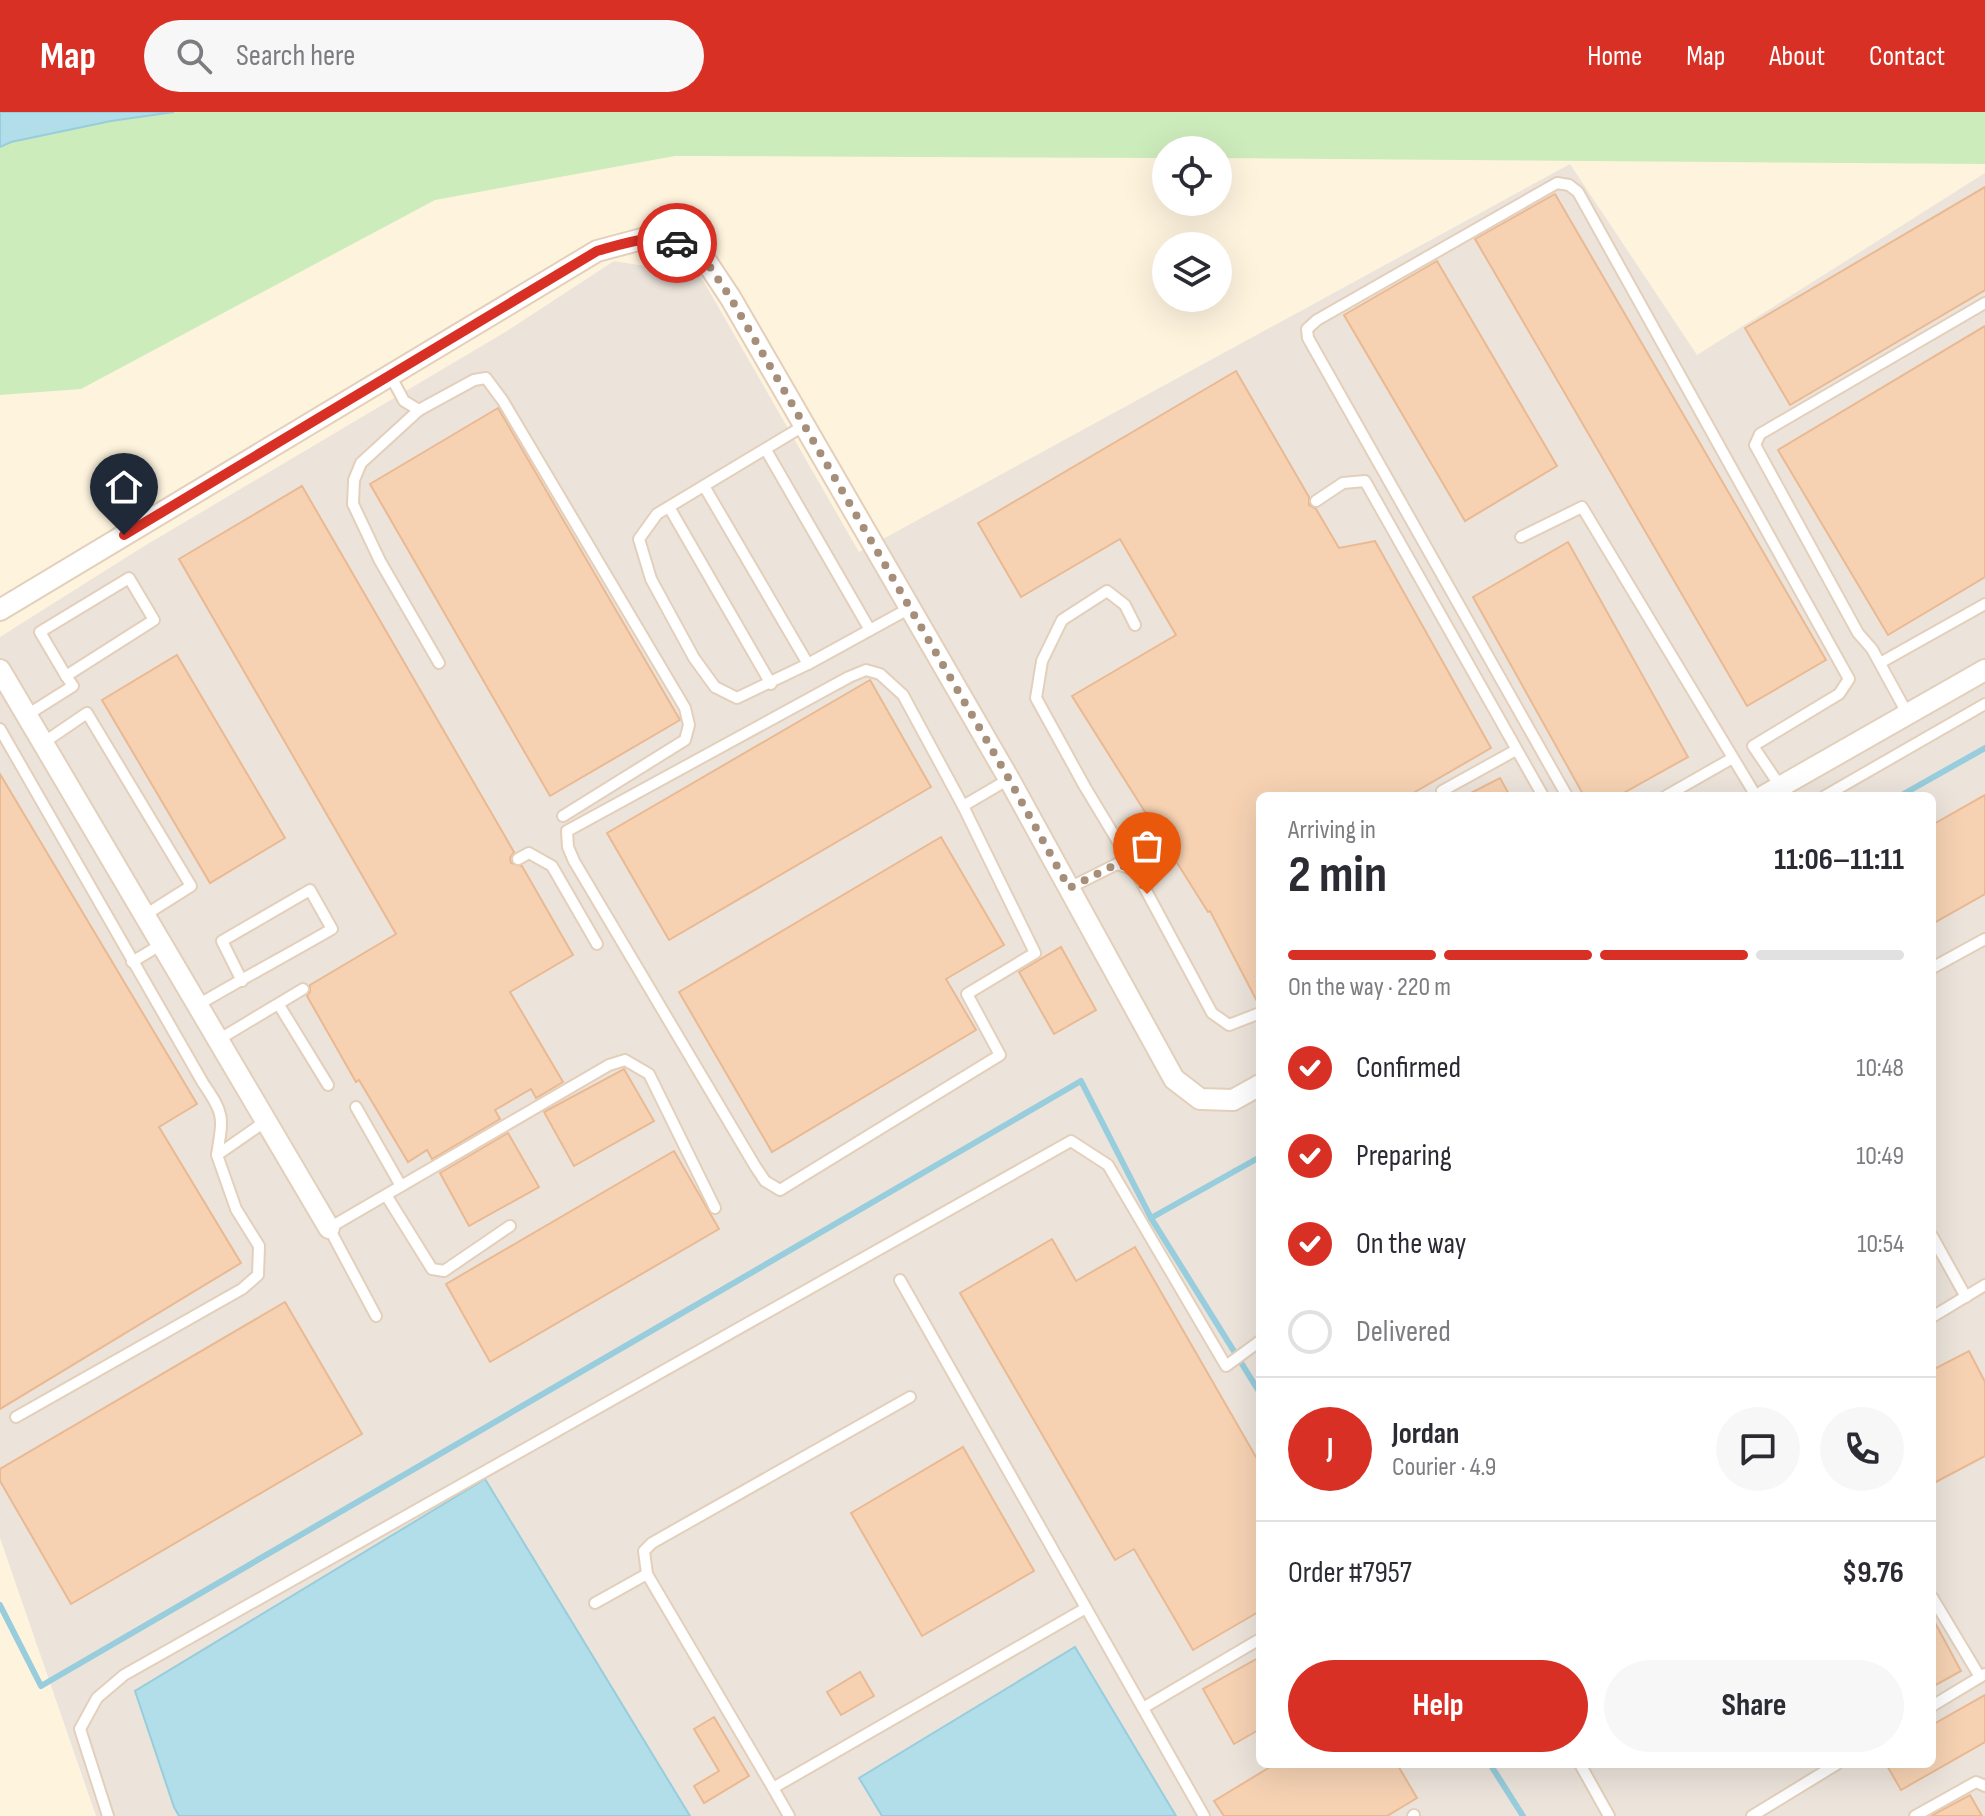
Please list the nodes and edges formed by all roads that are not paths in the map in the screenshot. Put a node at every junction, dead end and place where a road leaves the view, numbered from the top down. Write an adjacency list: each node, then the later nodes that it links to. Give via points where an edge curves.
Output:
1 (1985, 303): 16 (lane, via 1760,434 1755,445 1858,633)
2 (390, 375): 3 (lane, via 404,401); 4 (street, via 597,251 642,239 667,239 700,252); 12 (street)
3 (419, 410): 15 (lane, via 361,463 353,504); 38 (lane, via 486,378 685,708 685,740)
4 (805, 425): 5 (lane); 11 (street)
5 (766, 450): 6 (lane); 14 (lane)
6 (704, 486): 8 (lane); 17 (lane)
7 (1316, 501): 27 (lane, via 1343,483 1365,481)
8 (669, 507): 21 (lane); 21 (lane, via 639,539 651,579 694,658 715,687 737,698)
9 (1521, 537): 28 (lane, via 1582,507)
10 (1985, 604): 16 (lane)
11 (910, 608): 14 (lane); 29 (street)
12 (0, 610)
13 (1135, 625): 40 (lane, via 1125,605 1107,591 1062,620 1042,661 1036,698)
14 (870, 630): 17 (lane)
15 (439, 663)
16 (1880, 663): 23 (lane)
17 (808, 664): 21 (lane)
18 (0, 670): 24 (street)
19 (1985, 670): 23 (street)
20 (66, 676): 20 (lane, via 40,632 129,578 154,620); 24 (lane, via 73,686)
21 (771, 684)
22 (1985, 704): 36 (lane)
23 (1907, 713): 31 (street)
24 (27, 715): 26 (street)
25 (0, 729): 46 (lane)
26 (43, 743): 42 (street); 42 (lane, via 87,713 191,886)
27 (1516, 750): 30 (lane); 32 (lane)
28 (1731, 759): 34 (lane); 35 (lane)
29 (1009, 779): 37 (lane); 41 (street)
30 (1442, 791)
31 (1772, 791): 33 (lane, via 1753,746 1839,694 1849,679 1578,192 1557,183 1307,329)
32 (1541, 792)
33 (1565, 792)
34 (1673, 792)
35 (1753, 792)
36 (1832, 792)
37 (963, 806): 37 (lane, via 903,695 880,674 866,670 567,831 574,861 755,1166 780,1190 1000,1055 967,994 1035,953)
38 (563, 816)
39 (518, 859): 45 (lane, via 529,853 552,866)
40 (1135, 870): 41 (lane, via 1117,864); 52 (lane, via 1212,1013 1229,1025)
41 (1069, 888): 55 (street, via 1174,1079 1200,1099 1233,1100)
42 (145, 915): 44 (street)
43 (1985, 939): 47 (lane)
44 (162, 944): 46 (lane); 50 (street)
45 (597, 944)
46 (132, 962): 58 (lane, via 220,1108)
47 (1936, 966)
48 (242, 981): 48 (lane, via 222,941 310,890 332,929); 50 (lane)
49 (303, 989): 51 (lane)
50 (198, 1005): 53 (street)
51 (279, 1005): 53 (lane); 54 (lane)
52 (1256, 1015)
53 (218, 1040): 57 (street)
54 (328, 1085)
55 (1256, 1087)
56 (356, 1107): 59 (lane)
57 (266, 1121): 58 (lane); 63 (street)
58 (217, 1155): 72 (lane, via 236,1209 259,1246 258,1275)
59 (401, 1186): 60 (lane); 61 (lane, via 625,1060 649,1074)
60 (386, 1195): 62 (lane, via 432,1269 444,1271); 63 (lane)
61 (715, 1208)
62 (510, 1226)
63 (329, 1228): 69 (lane)
64 (1936, 1243): 67 (lane)
65 (900, 1280): 76 (lane)
66 (1985, 1285): 67 (lane)
67 (1966, 1297): 68 (lane)
68 (1936, 1315)
69 (376, 1316)
70 (1256, 1344): 85 (lane, via 1226,1366 1108,1165 1071,1141 124,1675 97,1698 80,1729)
71 (910, 1397): 73 (lane, via 652,1543 644,1551)
72 (16, 1417)
73 (647, 1574): 74 (lane); 84 (lane)
74 (595, 1603)
75 (1936, 1603): 78 (lane)
76 (1086, 1608): 80 (lane); 84 (lane)
77 (1256, 1641): 80 (lane)
78 (1983, 1675): 79 (lane)
79 (1936, 1704)
80 (1143, 1708): 87 (lane)
81 (1582, 1768): 88 (lane)
82 (1830, 1768): 89 (lane)
83 (1985, 1786): 90 (lane, via 1976,1782)
84 (773, 1788): 86 (lane)
85 (108, 1816)
86 (789, 1816)
87 (1204, 1816)
88 (1609, 1816)
89 (1752, 1816)
90 (1915, 1816)

